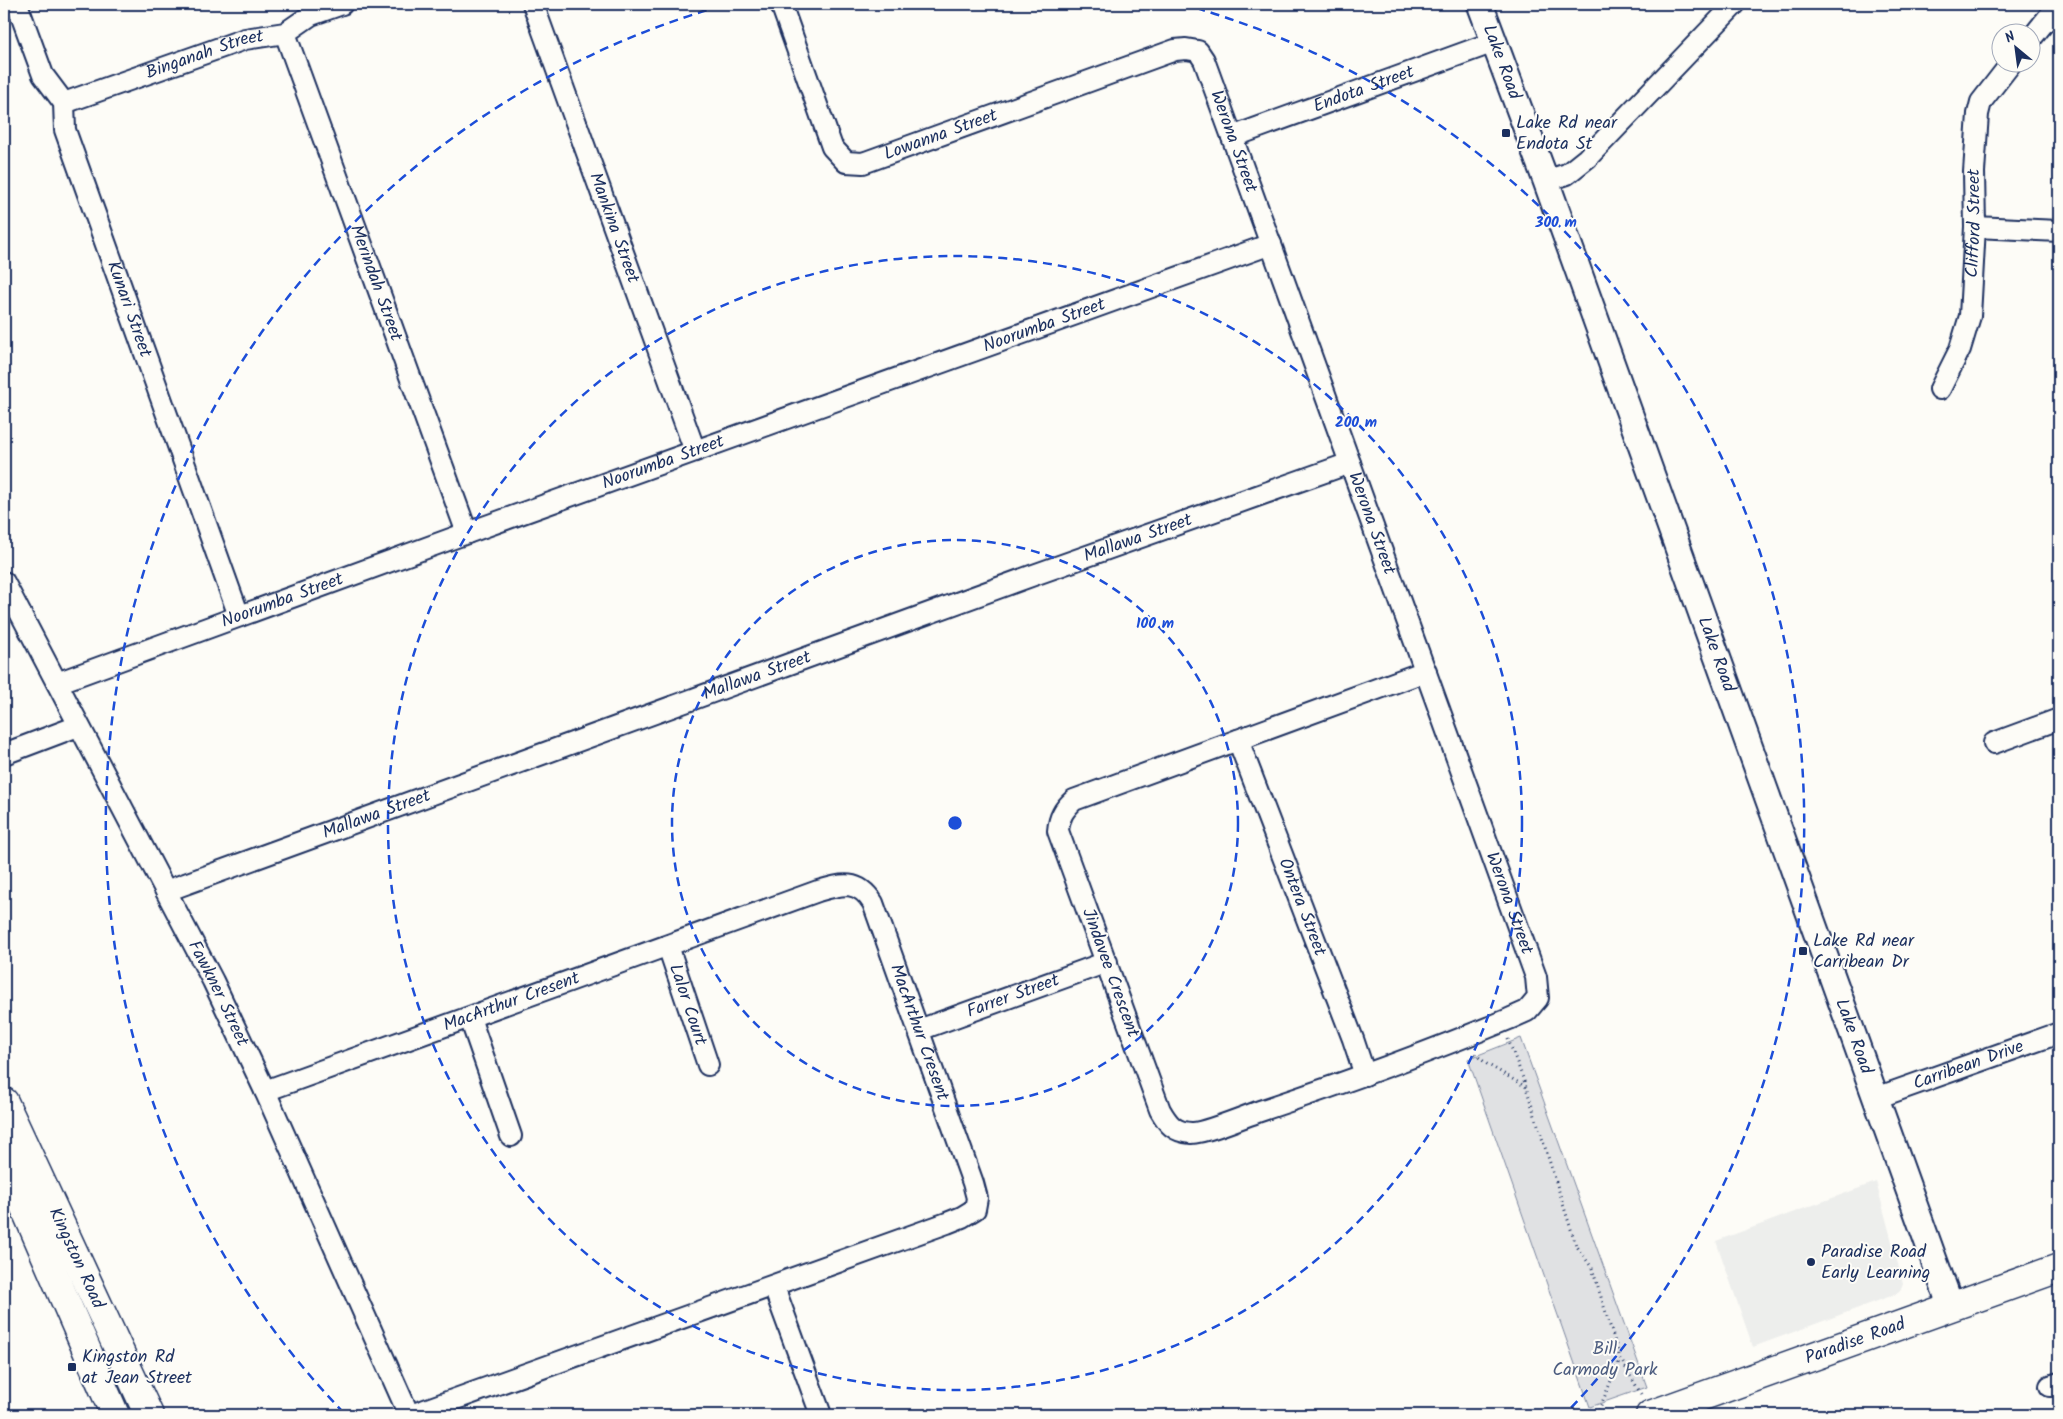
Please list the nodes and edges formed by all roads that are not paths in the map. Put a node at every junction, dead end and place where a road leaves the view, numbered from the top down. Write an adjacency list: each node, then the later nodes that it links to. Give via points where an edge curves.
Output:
1 (17, 4): 13 (street, via 43,75)
2 (342, 4): 9 (street, Binganah Street, via 312,15)
3 (533, 4): 20 (street, Mankina Street)
4 (781, 4): 11 (street, Lowanna Street, via 832,147 846,162 864,163 1175,50)
5 (1480, 4): 10 (street, Lake Road)
6 (1734, 4): 15 (street, via 1587,158 1567,174)
7 (2059, 4): 8 (street)
8 (2040, 28)
9 (285, 33): 13 (street, Binganah Street, via 245,39); 22 (street, Merindah Street)
10 (1494, 42): 14 (street, Endota Street); 15 (street, Lake Road)
11 (1198, 51): 14 (street, Werona Street)
12 (2004, 72): 16 (street, Clifford Street, via 1981,102 1978,114)
13 (64, 104): 24 (street, Kunari Street, via 65,130)
14 (1232, 137): 18 (street, Werona Street)
15 (1546, 181): 42 (street, Lake Road)
16 (1975, 227): 17 (street); 19 (street, Clifford Street, via 1970,316 1960,349)
17 (2059, 231)
18 (1271, 244): 20 (street, Noorumba Street); 21 (street, Werona Street)
19 (1940, 389)
20 (695, 451): 22 (street, Noorumba Street)
21 (1350, 463): 25 (street, Werona Street); 32 (street, Mallawa Street)
22 (467, 533): 24 (street, Noorumba Street)
23 (4, 582): 26 (street, Fawkner Street)
24 (239, 616): 26 (street, Noorumba Street)
25 (1426, 671): 29 (street, Jindavee Crescent); 35 (street, Werona Street, via 1536,977)
26 (57, 683): 28 (street, Fawkner Street)
27 (2059, 719): 30 (street)
28 (78, 726): 31 (street); 32 (street, Fawkner Street)
29 (1238, 740): 34 (street, Jindavee Crescent, via 1074,800 1064,809 1058,831); 40 (street, Ontera Street)
30 (1994, 742)
31 (4, 754)
32 (166, 891): 41 (street, Fawkner Street)
33 (668, 946): 36 (street, MacArthur Cresent); 37 (street, MacArthur Cresent, via 818,891 837,886 859,887 873,904); 39 (street, Lalor Court)
34 (1106, 962): 37 (street, Farrer Street); 40 (street, Jindavee Crescent, via 1160,1110 1175,1131 1193,1134)
35 (1538, 998): 40 (street, Jindavee Crescent, via 1527,1010 1510,1020)
36 (470, 1018): 41 (street, MacArthur Cresent); 44 (street)
37 (919, 1030): 47 (street, MacArthur Cresent, via 973,1184 977,1198 974,1209 948,1223)
38 (2059, 1033): 42 (street, Carribean Drive)
39 (708, 1065)
40 (1365, 1075)
41 (265, 1091): 52 (street, Fawkner Street)
42 (1876, 1098): 48 (street, Lake Road)
43 (4, 1102): 51 (main road, Kingston Road)
44 (512, 1136)
45 (4, 1160): 50 (main road, Kingston Road)
46 (2059, 1268): 48 (main road, Paradise Road)
47 (774, 1287): 52 (street, MacArthur Cresent); 53 (street)
48 (1951, 1307): 49 (main road, Paradise Road)
49 (1645, 1405)
50 (115, 1415)
51 (149, 1415)
52 (410, 1415)
53 (821, 1415)

